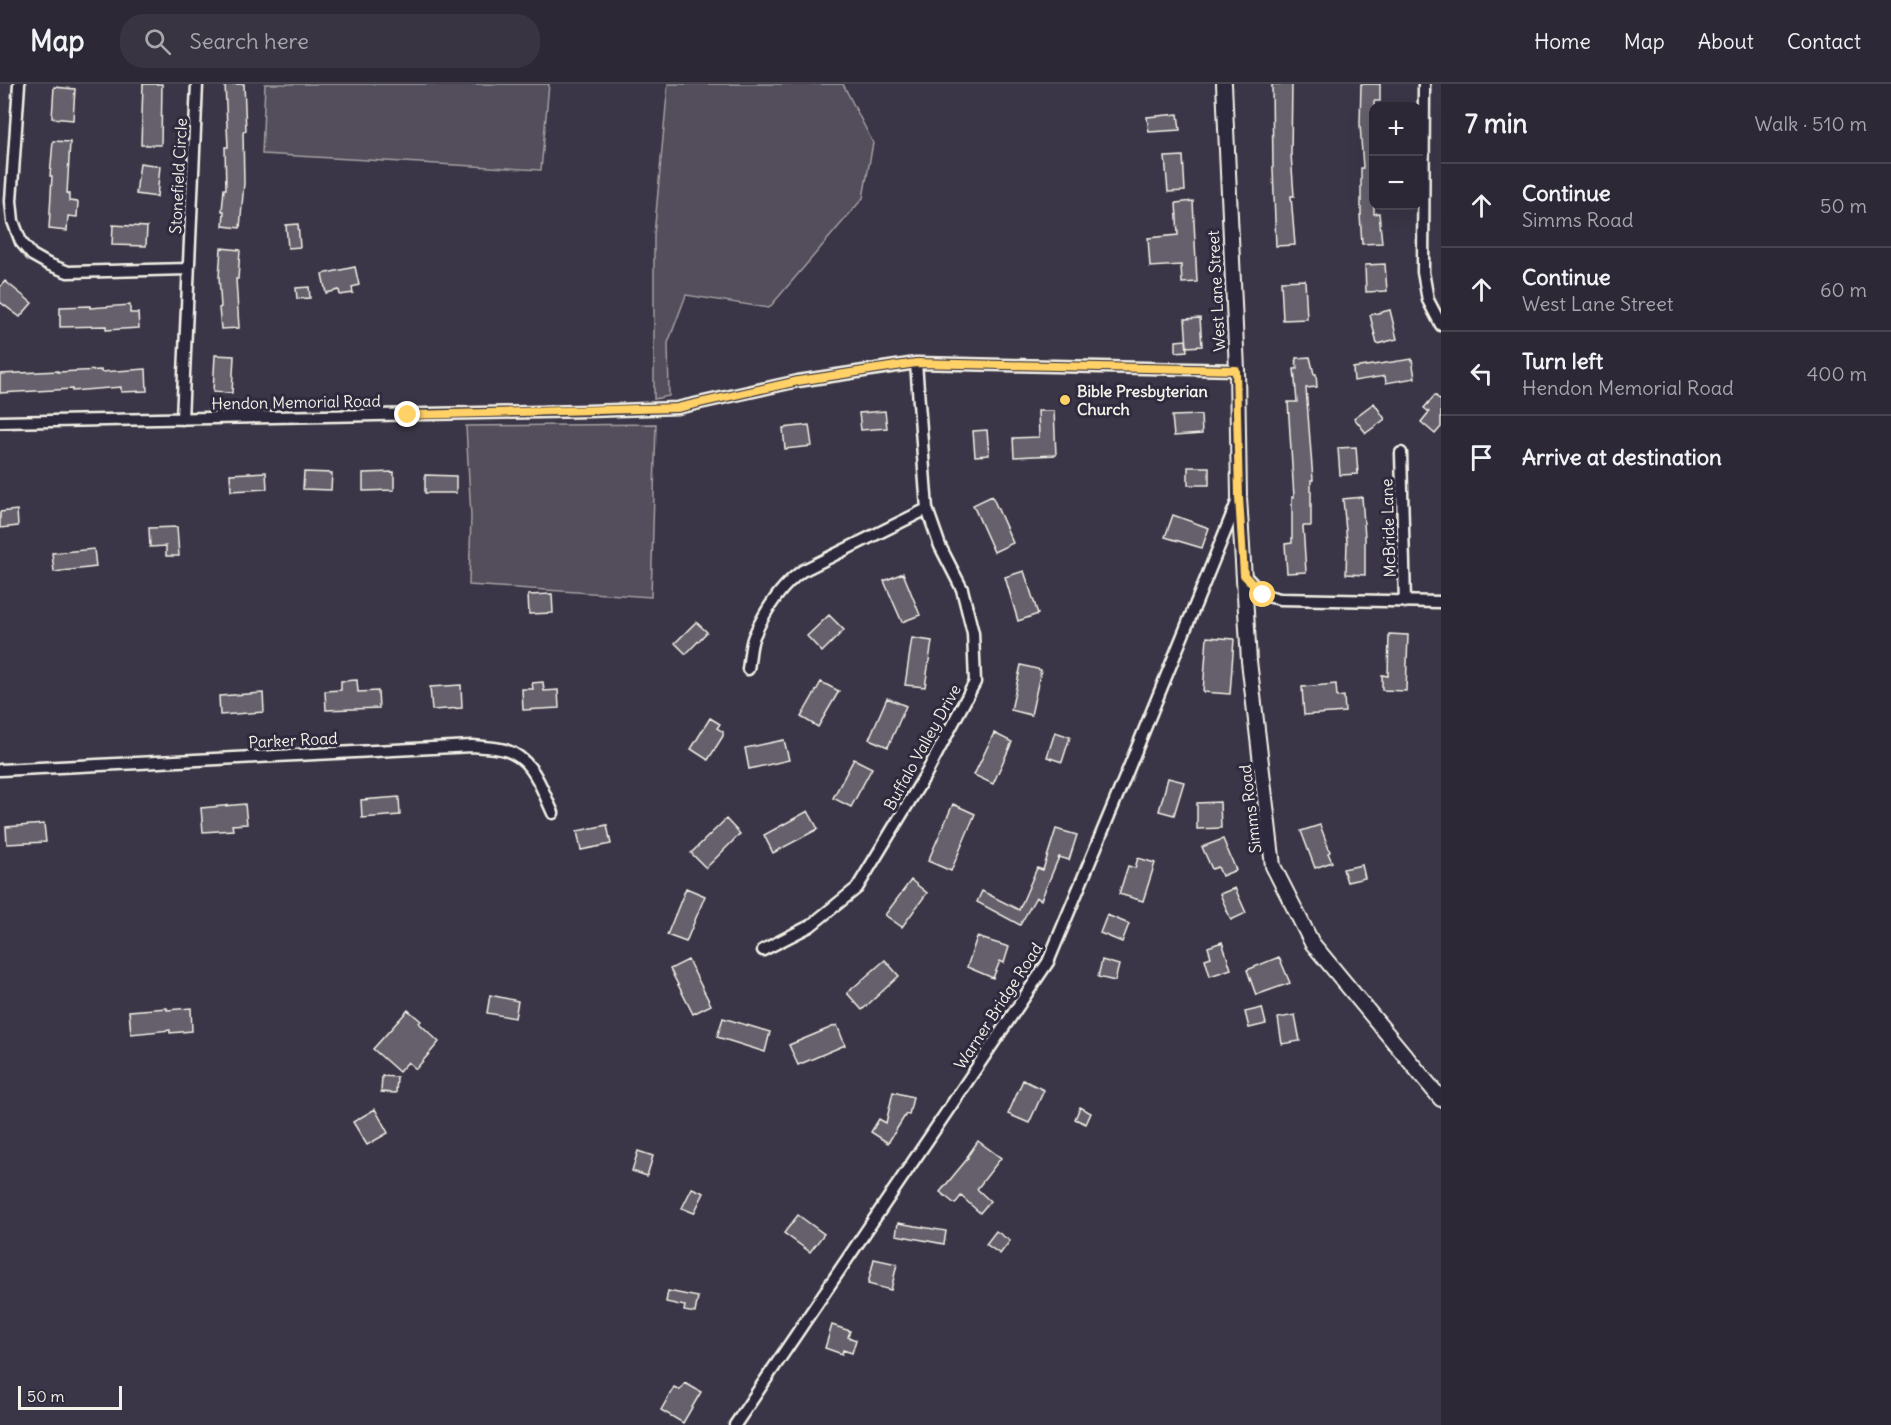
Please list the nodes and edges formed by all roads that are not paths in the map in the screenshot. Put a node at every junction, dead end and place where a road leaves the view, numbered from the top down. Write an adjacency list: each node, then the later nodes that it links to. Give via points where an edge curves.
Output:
1 (19, 84): 5 (street, via 13,221 21,242 32,255 68,272)
2 (197, 84): 5 (street, Stonefield Circle)
3 (1224, 84): 8 (street, West Lane Street)
4 (1424, 84): 6 (street, via 1423,272 1428,300)
5 (188, 269): 9 (street, Stonefield Circle)
6 (1441, 325)
7 (916, 363): 8 (street, Hendon Memorial Road); 9 (street, Hendon Memorial Road, via 798,381 677,408); 13 (street, Buffalo Valley Drive)
8 (1236, 370): 12 (street, West Lane Street)
9 (182, 419): 10 (street, Hendon Memorial Road)
10 (0, 422)
11 (1401, 453): 15 (street, McBride Lane)
12 (1239, 497): 14 (street, Simms Road); 22 (street, Warner Bridge Road, via 1048,962)
13 (927, 509): 17 (street, via 789,581 753,637); 20 (street, Buffalo Valley Drive, via 962,589 972,633 975,682 926,774 857,888 810,926)
14 (1244, 575): 15 (street, via 1263,595 1280,599); 21 (street, Simms Road, via 1273,866 1312,942)
15 (1406, 602): 16 (street)
16 (1441, 602)
17 (748, 669)
18 (0, 771): 19 (street, Parker Road, via 472,746 505,750 523,758)
19 (553, 813)
20 (763, 950)
21 (1441, 1099)
22 (735, 1425)

